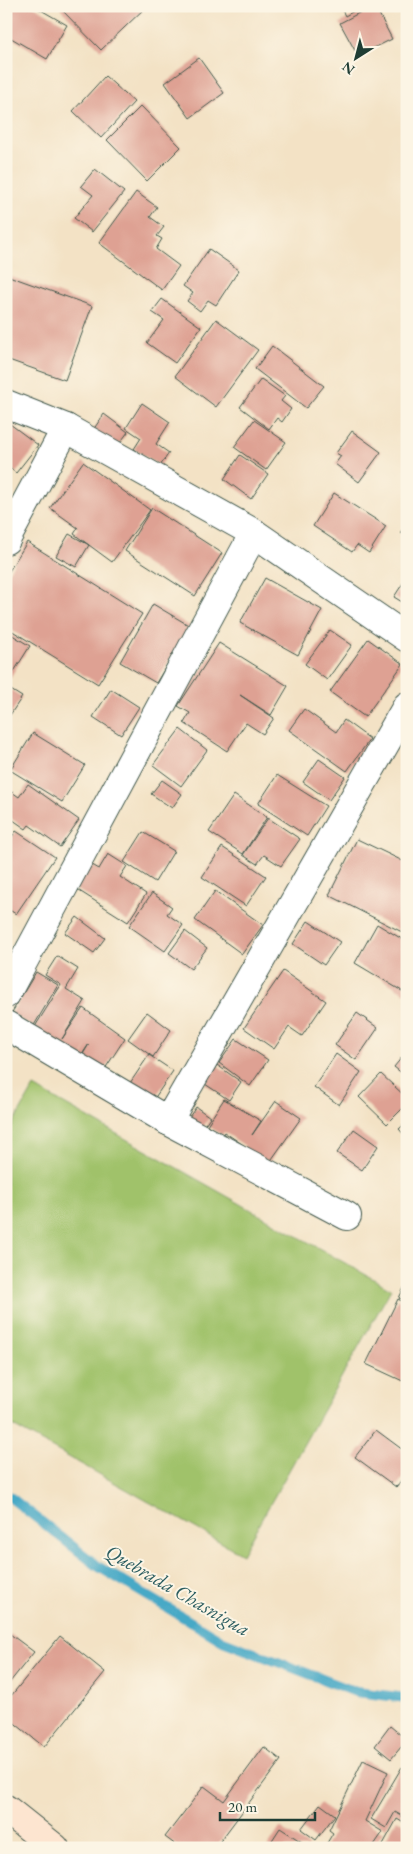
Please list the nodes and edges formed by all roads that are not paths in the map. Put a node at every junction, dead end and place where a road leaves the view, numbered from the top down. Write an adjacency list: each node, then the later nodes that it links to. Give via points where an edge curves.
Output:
1 (6, 404): 2 (street)
2 (66, 428): 3 (street); 4 (street)
3 (254, 532): 5 (street); 7 (street)
4 (6, 540)
5 (407, 638)
6 (407, 706): 9 (street)
7 (6, 994)
8 (6, 1025): 9 (street)
9 (168, 1121): 10 (street)
10 (347, 1216)
11 (6, 1809): 12 (main road)
12 (55, 1848)

